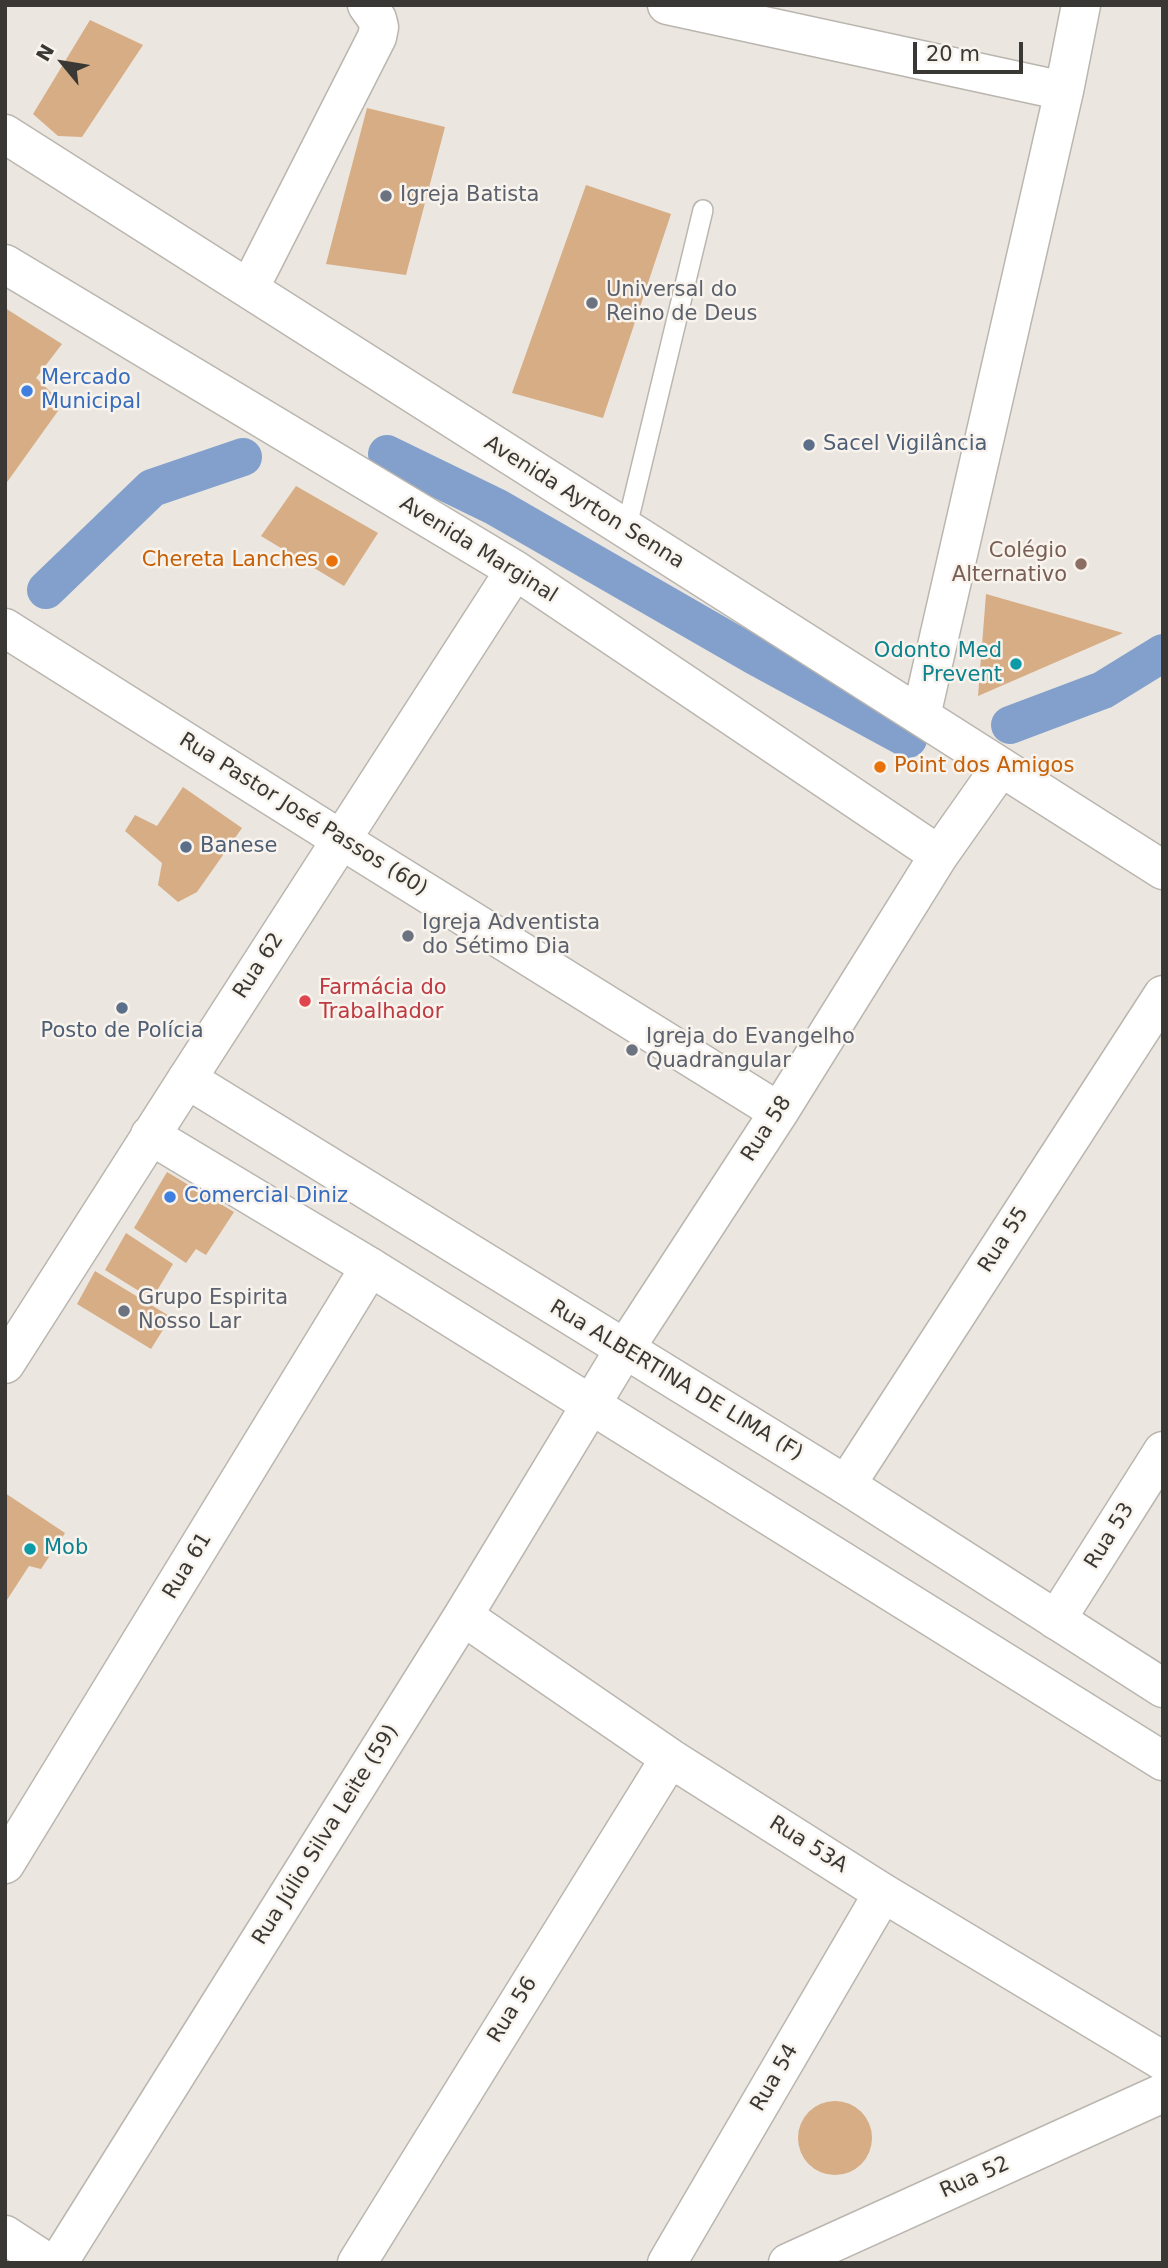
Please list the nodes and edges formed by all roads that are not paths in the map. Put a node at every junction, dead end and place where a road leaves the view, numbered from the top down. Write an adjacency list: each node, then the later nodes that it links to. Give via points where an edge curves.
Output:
1 (368, 5): 8 (street, via 377,19 377,37)
2 (667, 5): 4 (street)
3 (1082, 5): 4 (street)
4 (1064, 91): 12 (street)
5 (5, 134): 8 (street, Avenida Ayrton Senna)
6 (703, 210): 9 (lane)
7 (5, 264): 10 (street, Avenida Marginal)
8 (249, 289): 9 (street, Avenida Ayrton Senna)
9 (626, 530): 12 (street, Avenida Ayrton Senna)
10 (516, 570): 14 (street, Rua 62); 15 (street, Avenida Marginal)
11 (5, 628): 14 (street, Rua Pastor José Passos (60))
12 (921, 716): 13 (street, Avenida Ayrton Senna)
13 (1001, 767): 15 (street, Rua 58); 16 (street, Avenida Ayrton Senna)
14 (340, 839): 18 (street, Rua 62); 19 (street, Rua Pastor José Passos (60))
15 (939, 855): 19 (street, Rua 58)
16 (1163, 870)
17 (1163, 995): 26 (street, Rua 55)
18 (187, 1079): 20 (street, Rua 62); 22 (street, Rua ALBERTINA DE LIMA (F))
19 (779, 1112): 22 (street, Rua 58)
20 (150, 1135): 21 (street); 23 (street, Rua 62)
21 (370, 1267): 24 (street); 32 (street, Rua 61)
22 (624, 1350): 24 (street, Rua 58); 26 (street, Rua ALBERTINA DE LIMA (F))
23 (5, 1364)
24 (590, 1406): 27 (street, Rua Júlio Silva Leite (59)); 31 (street)
25 (1163, 1451): 28 (street, Rua 53)
26 (846, 1485): 28 (street, Rua ALBERTINA DE LIMA (F))
27 (463, 1616): 30 (street, Rua 53A); 38 (street, Rua Júlio Silva Leite (59))
28 (1056, 1620): 29 (street, Rua ALBERTINA DE LIMA (F))
29 (1163, 1688)
30 (670, 1758): 33 (street, Rua 53A); 39 (street, Rua 56)
31 (1163, 1761)
32 (5, 1864)
33 (883, 1892): 34 (street, Rua 53A); 40 (street, Rua 54)
34 (1163, 2061)
35 (1163, 2092): 41 (street, Rua 52)
36 (5, 2235): 37 (street)
37 (48, 2263)
38 (58, 2263)
39 (357, 2263)
40 (667, 2263)
41 (788, 2263)

